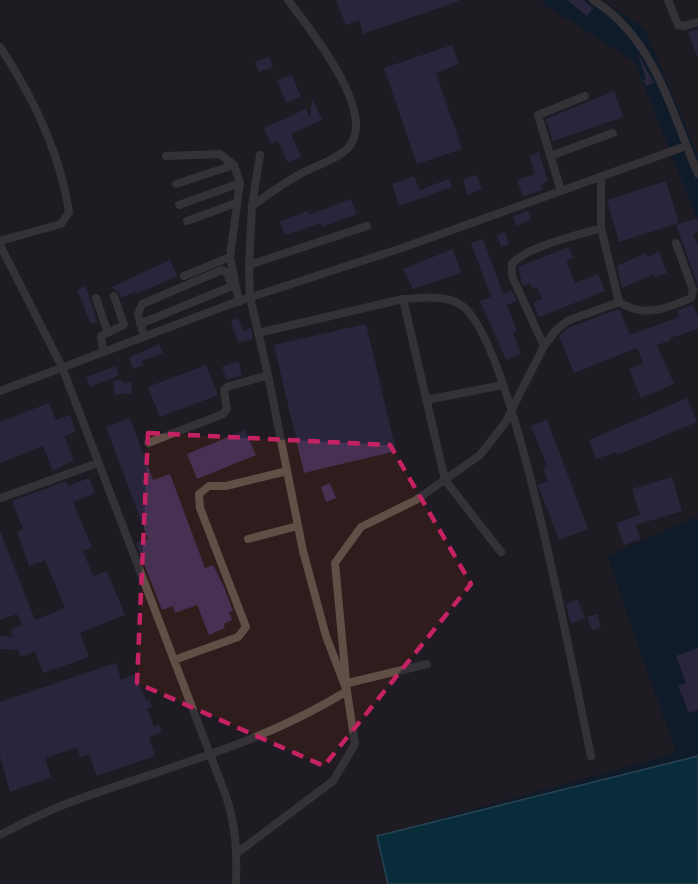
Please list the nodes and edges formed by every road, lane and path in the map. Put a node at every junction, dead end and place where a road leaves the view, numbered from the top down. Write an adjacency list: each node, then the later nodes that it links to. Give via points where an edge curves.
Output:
1 (288, 0): 20 (lane, via 333,62 357,127 354,139 336,157 286,182)
2 (593, 0): 8 (lane, via 613,12 650,58)
3 (668, 0): 4 (lane, via 678,25)
4 (698, 22)
5 (0, 47): 24 (lane, via 29,92 65,186 69,212 61,224)
6 (585, 96): 11 (lane, via 538,115)
7 (613, 133): 11 (lane)
8 (686, 146): 13 (lane); 14 (lane)
9 (260, 154): 20 (lane)
10 (166, 156): 12 (lane, via 220,154)
11 (550, 156): 17 (lane)
12 (234, 165): 15 (lane); 16 (lane)
13 (698, 174)
14 (601, 177): 17 (lane); 23 (lane)
15 (240, 183): 18 (lane); 19 (lane)
16 (176, 184)
17 (561, 191): 31 (lane)
18 (236, 203): 21 (lane); 26 (lane)
19 (179, 205)
20 (252, 206): 27 (lane)
21 (187, 221)
22 (367, 226): 27 (lane)
23 (601, 228): 35 (lane); 40 (lane, via 531,252 512,264 512,276)
24 (0, 243): 42 (lane)
25 (676, 243): 35 (lane, via 693,290 691,298 642,312)
26 (230, 257): 28 (lane); 34 (lane)
27 (249, 265): 31 (lane)
28 (184, 276)
29 (232, 286): 34 (lane); 36 (lane); 36 (lane, via 222,270 142,304)
30 (114, 296): 37 (lane, via 124,325)
31 (250, 297): 34 (lane); 38 (lane)
32 (96, 298): 37 (lane)
33 (403, 299): 38 (lane); 44 (lane, via 434,297 460,304 474,317); 46 (lane)
34 (237, 302): 39 (lane)
35 (619, 302): 40 (lane, via 567,321)
36 (140, 324): 39 (lane)
37 (108, 333): 41 (lane, via 101,336)
38 (258, 333): 43 (lane)
39 (144, 337): 41 (lane)
40 (544, 346): 47 (lane)
41 (104, 352): 42 (lane)
42 (62, 367): 45 (lane); 49 (lane)
43 (268, 375): 48 (lane, via 227,387 227,409 223,414); 50 (lane)
44 (503, 385): 46 (lane); 47 (lane)
45 (0, 391)
46 (426, 400): 51 (lane)
47 (512, 408): 51 (lane, via 494,440); 59 (lane)
48 (148, 443)
49 (98, 463): 52 (lane); 56 (lane)
50 (287, 471): 53 (lane); 56 (lane, via 226,486 210,486 199,494 200,508 246,627 238,637)
51 (445, 480): 55 (lane); 58 (lane, via 416,500 362,527 335,563)
52 (0, 498)
53 (298, 526): 54 (lane); 58 (lane, via 326,636)
54 (248, 539)
55 (501, 552)
56 (174, 660): 60 (lane)
57 (427, 664): 58 (lane)
58 (348, 687): 60 (lane, via 294,722); 64 (lane, via 355,744 333,781)
59 (591, 756)
60 (210, 757): 62 (lane, via 69,802); 64 (lane, via 234,821)
61 (0, 826): 62 (lane)
62 (14, 828): 63 (lane)
63 (0, 835)
64 (237, 853): 65 (lane)
65 (236, 884)

